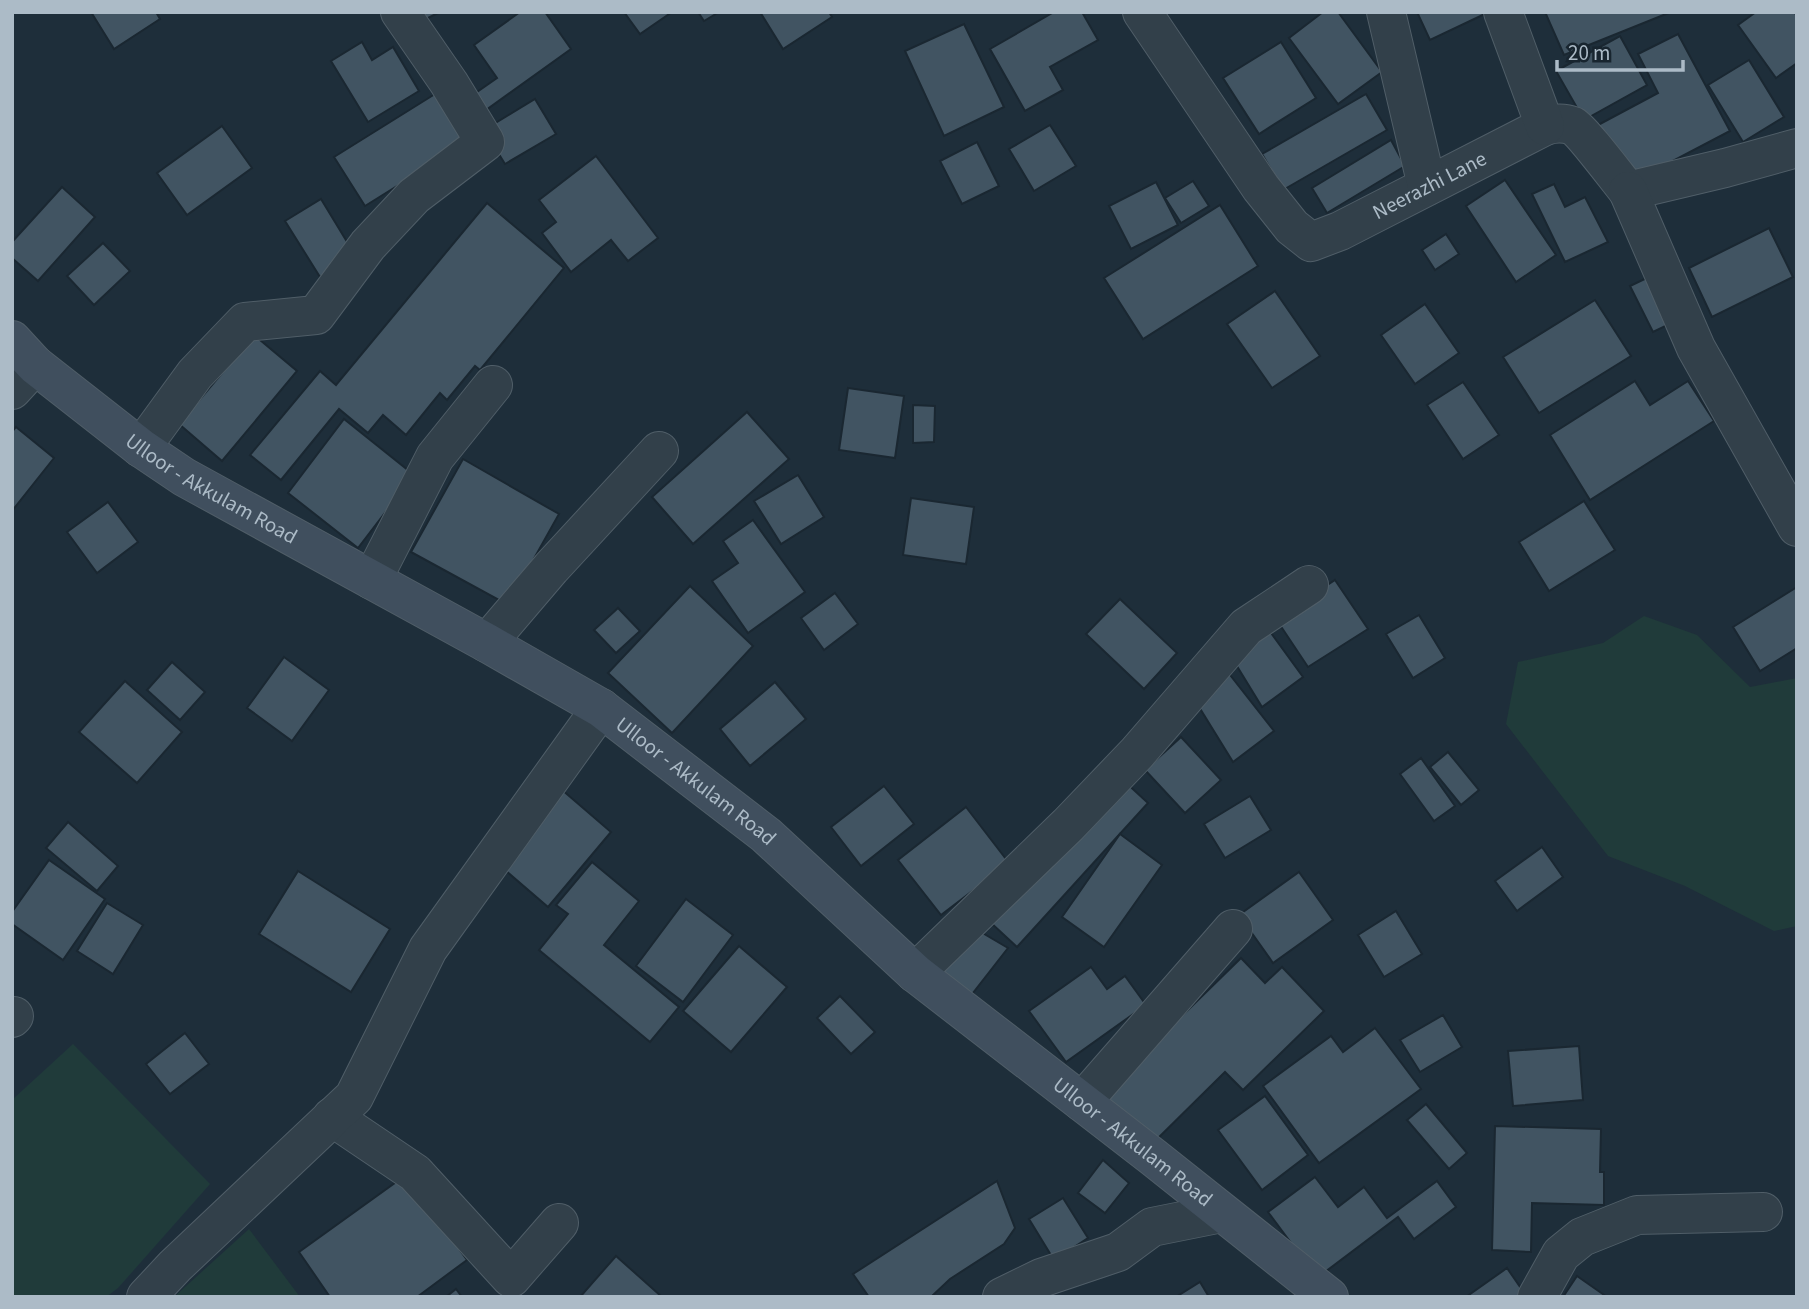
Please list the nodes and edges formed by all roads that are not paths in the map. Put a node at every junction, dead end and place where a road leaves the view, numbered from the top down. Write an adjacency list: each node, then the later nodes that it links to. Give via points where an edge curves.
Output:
1 (400, 12): 11 (street, via 485,142 414,196 368,245 316,315 244,322 195,374)
2 (1142, 12): 7 (street, Neerazhi Lane, via 1261,187 1292,227 1311,242)
3 (1386, 12): 7 (street)
4 (1503, 12): 5 (street)
5 (1545, 126): 7 (street, Neerazhi Lane); 8 (street, via 1561,123 1575,127)
6 (1797, 148): 8 (street)
7 (1427, 186)
8 (1628, 191): 13 (street, via 1696,348)
9 (20, 365): 11 (main road, Ulloor - Akkulam Road)
10 (493, 385): 14 (street, via 435,457)
11 (141, 448): 14 (main road, Ulloor - Akkulam Road, via 184,477)
12 (659, 451): 16 (street)
13 (1797, 527)
14 (372, 580): 16 (main road, Ulloor - Akkulam Road)
15 (1310, 585): 19 (street, via 1246,627 1086,807)
16 (487, 643): 17 (main road, Ulloor - Akkulam Road)
17 (601, 708): 19 (main road, Ulloor - Akkulam Road, via 766,835); 21 (street, via 428,949 354,1097)
18 (1233, 929): 20 (street)
19 (915, 973): 20 (main road, Ulloor - Akkulam Road)
20 (1082, 1102): 23 (main road, Ulloor - Akkulam Road)
21 (332, 1117): 24 (street, via 415,1173 511,1278); 25 (street)
22 (1763, 1212): 28 (street, via 1637,1215 1582,1237 1561,1254)
23 (1222, 1213): 26 (street, via 1152,1227 1118,1252 1041,1278); 27 (main road, Ulloor - Akkulam Road)
24 (559, 1223)
25 (146, 1297)
26 (1002, 1297)
27 (1329, 1297)
28 (1537, 1297)

